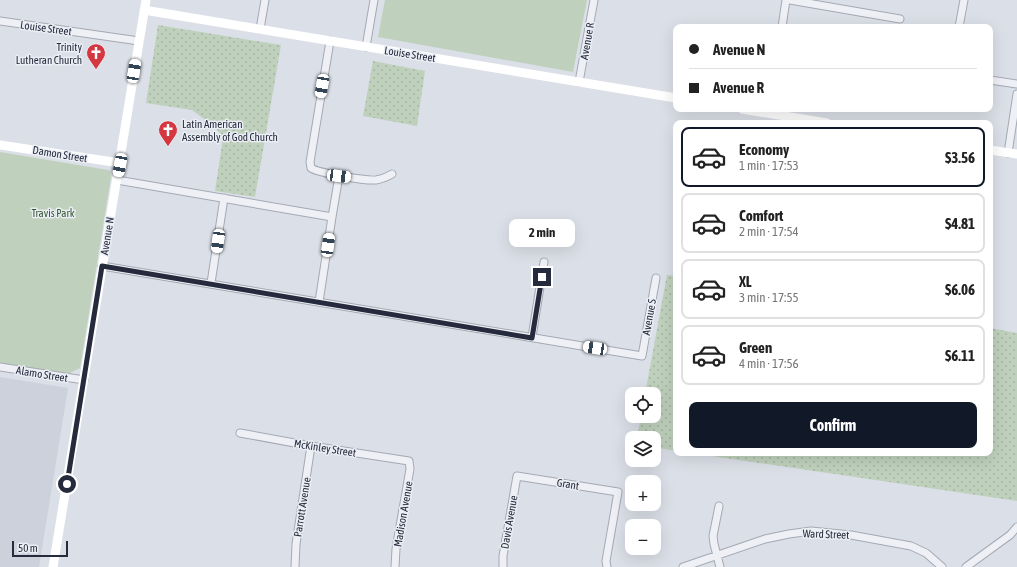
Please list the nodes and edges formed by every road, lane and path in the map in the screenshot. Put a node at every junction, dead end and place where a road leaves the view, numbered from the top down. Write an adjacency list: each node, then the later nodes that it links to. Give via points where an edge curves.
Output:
1 (146, 0): 8 (street, Avenue N)
2 (265, 0): 13 (street)
3 (374, 0): 16 (street)
4 (594, 0): 18 (street, Avenue R)
5 (786, 0): 11 (street)
6 (790, 0): 9 (street)
7 (964, 0): 12 (street)
8 (144, 10): 13 (street, Louise Street); 14 (street, Avenue N)
9 (900, 19)
10 (0, 21): 14 (street, Louise Street)
11 (782, 24)
12 (960, 24)
13 (260, 30): 15 (street, Louise Street)
14 (139, 41): 27 (street, Avenue N)
15 (330, 41): 16 (street, Louise Street); 29 (street, via 310,162 314,170)
16 (366, 47): 18 (street, Louise Street)
17 (993, 80): 19 (street)
18 (580, 82): 21 (street, Louise Street)
19 (1017, 84)
20 (1017, 94): 26 (street)
21 (673, 98)
22 (773, 112): 23 (street)
23 (812, 120)
24 (0, 145): 27 (street, Damon Street)
25 (993, 151): 26 (street)
26 (1012, 154)
27 (120, 163): 30 (street, Avenue N)
28 (392, 174): 29 (street, via 375,180)
29 (339, 176): 32 (street)
30 (117, 180): 31 (street); 34 (street, Avenue N)
31 (224, 198): 32 (street); 36 (street)
32 (332, 217): 37 (street)
33 (544, 262): 38 (street)
34 (102, 266): 36 (street); 40 (street, Avenue N)
35 (656, 278): 38 (street, Avenue S, via 642,356)
36 (211, 284): 37 (street)
37 (319, 302): 38 (street)
38 (532, 338)
39 (0, 367): 40 (street, Alamo Street)
40 (84, 380): 48 (street, Avenue N)
41 (240, 433): 42 (street, McKinley Street)
42 (311, 446): 43 (street, McKinley Street); 49 (street, Parrott Avenue, via 296,544)
43 (410, 461): 50 (street, Madison Avenue)
44 (517, 476): 51 (street, Davis Avenue); 52 (street, Grant, via 618,492)
45 (719, 506): 47 (street, via 713,536)
46 (1017, 527): 56 (street)
47 (716, 556): 53 (street, Ward Street); 54 (street); 55 (street, Ward Street, via 765,539 811,531 912,546 926,553)
48 (53, 567)
49 (295, 567)
50 (395, 567)
51 (503, 567)
52 (606, 567)
53 (683, 567)
54 (720, 567)
55 (942, 567)
56 (966, 567)

